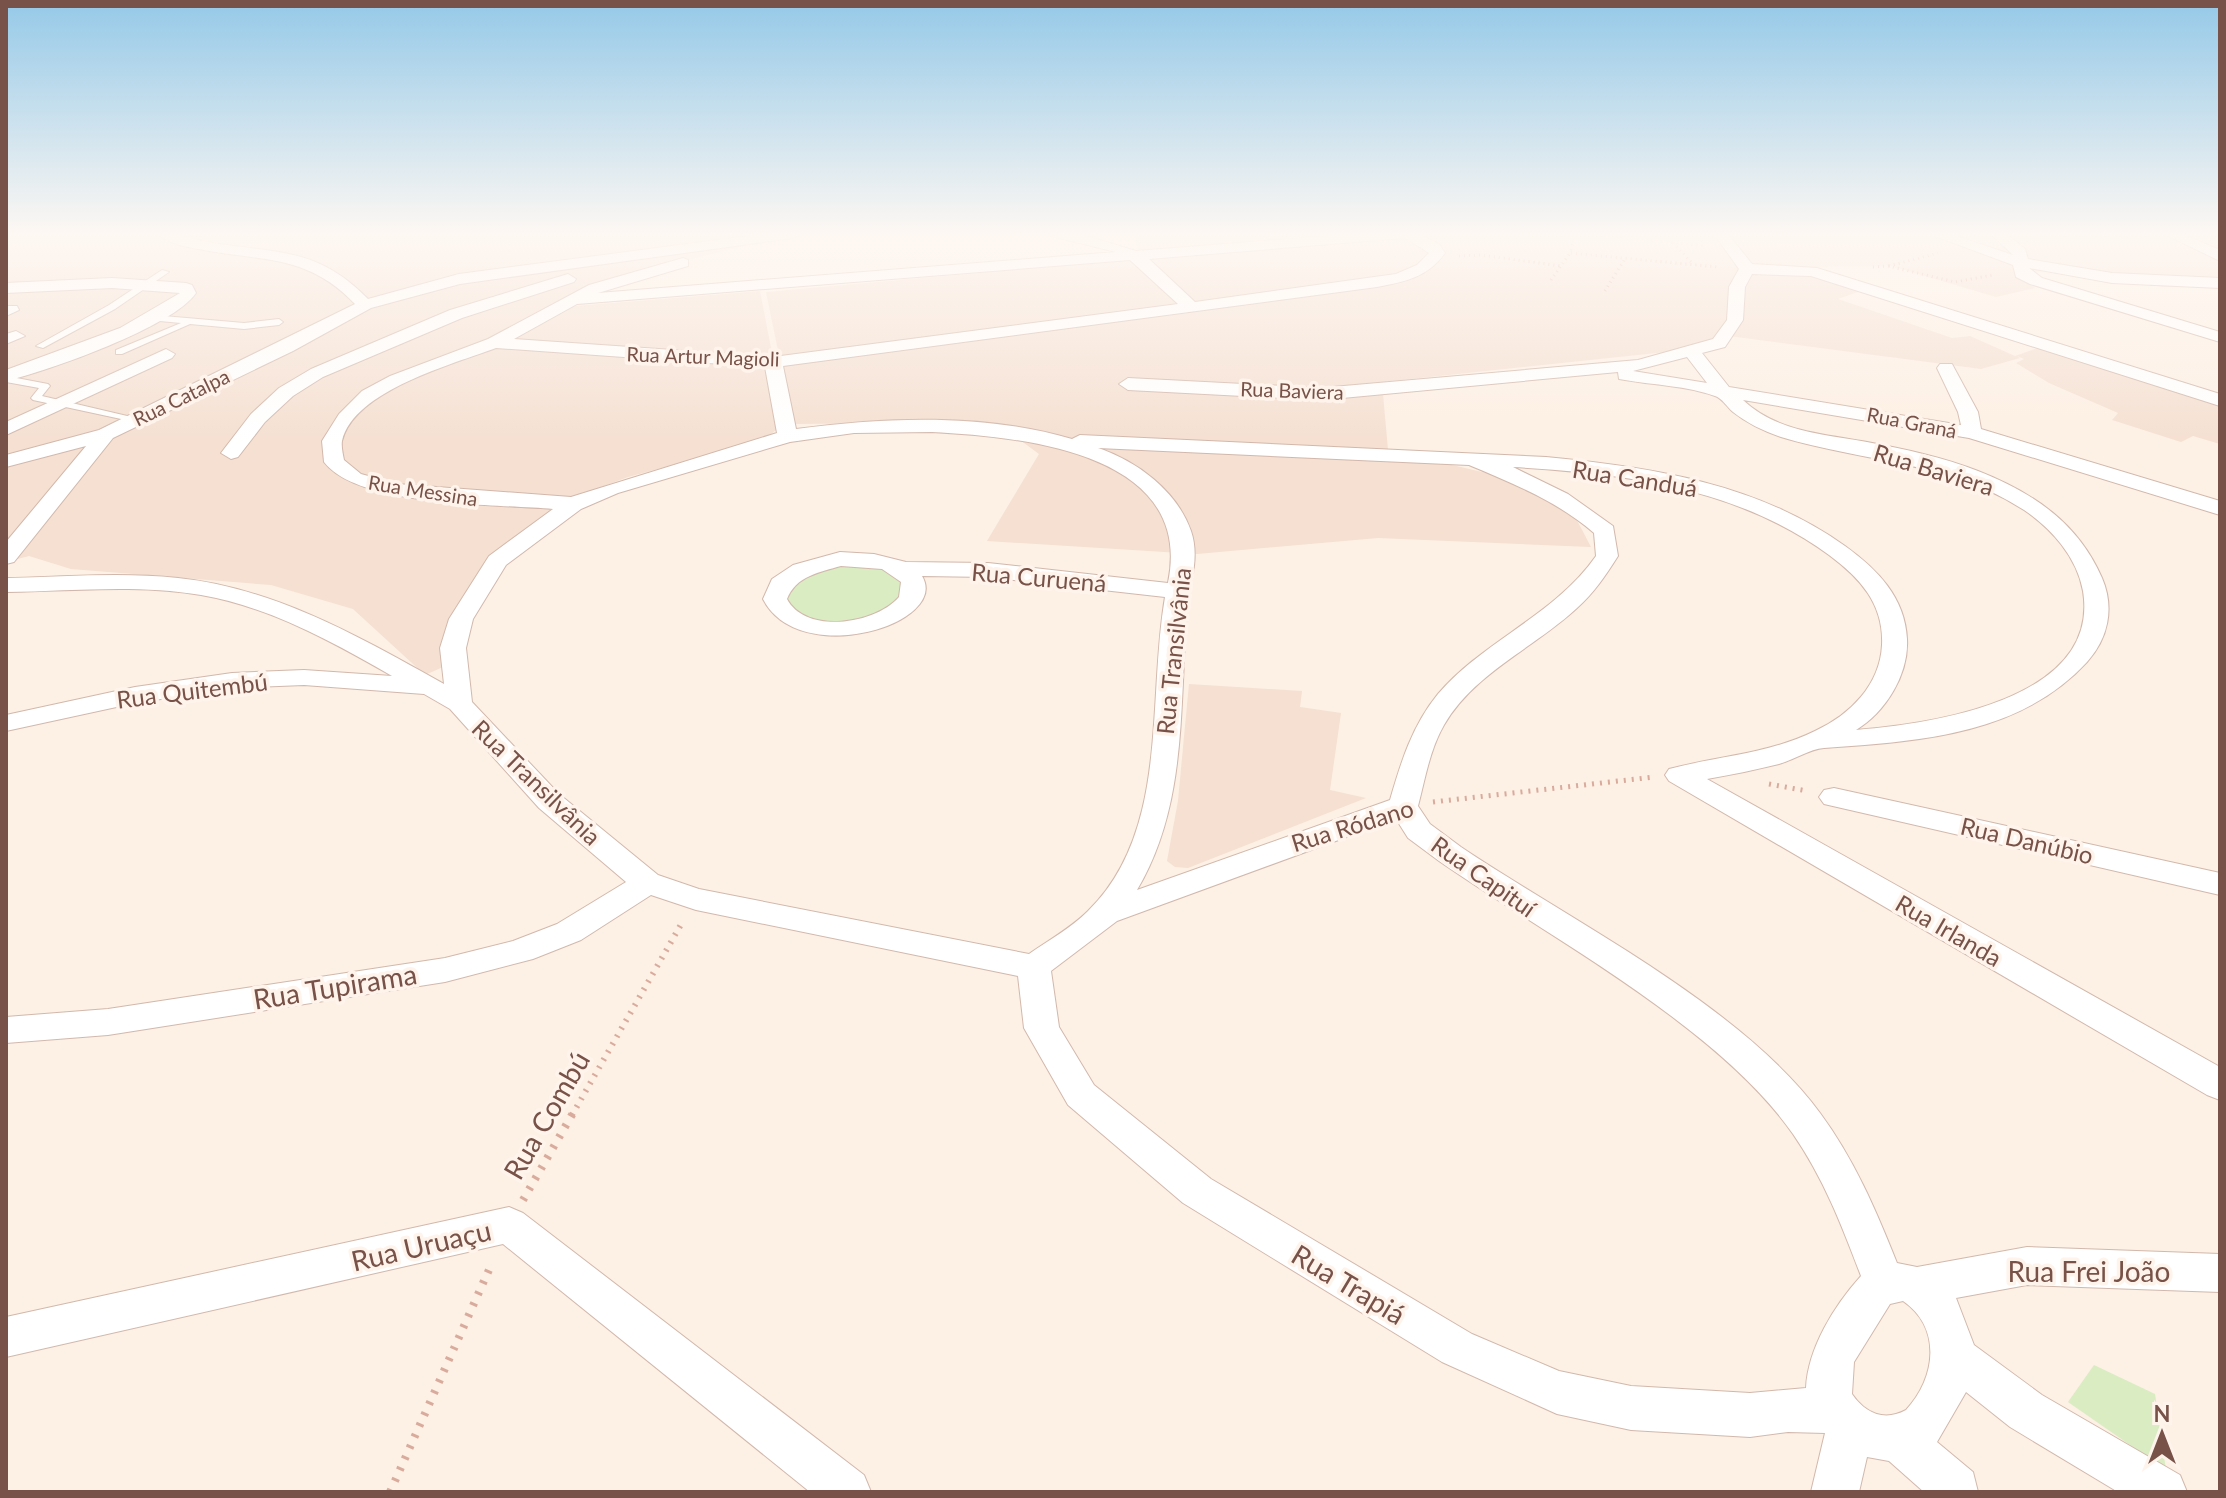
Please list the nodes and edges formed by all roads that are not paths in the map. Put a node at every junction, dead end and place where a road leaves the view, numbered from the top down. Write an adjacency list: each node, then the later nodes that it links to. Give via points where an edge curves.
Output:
1 (113, 304): 18 (lane, via 40,346)
2 (176, 304): 13 (street)
3 (368, 304): 11 (street, Rua Catalpa)
4 (488, 304): 38 (street, via 317,373 258,418)
5 (564, 304): 17 (street, Rua Messina)
6 (1187, 304): 12 (street)
7 (1228, 304): 12 (street, Rua Artur Magioli)
8 (1736, 304): 20 (street, Rua Baviera, via 1735,320 1725,337 1714,347)
9 (1916, 304): 29 (street)
10 (2111, 304): 16 (street)
11 (365, 305): 32 (street, Rua Catalpa)
12 (1192, 309): 22 (street, Rua Artur Magioli)
13 (159, 314): 14 (lane); 18 (street)
14 (190, 322): 15 (lane); 19 (lane)
15 (279, 322)
16 (2220, 337)
17 (494, 343): 22 (street, Rua Artur Magioli); 41 (street, Rua Messina, via 369,395 332,441 334,462 354,478 396,490)
18 (78, 350): 25 (street)
19 (119, 352)
20 (1693, 353): 24 (street, Rua Baviera); 27 (street, Rua Baviera)
21 (166, 354): 30 (street)
22 (773, 362): 36 (street)
23 (1946, 368): 34 (street, via 1968,412)
24 (1596, 370): 26 (street, Rua Baviera, via 1321,394); 27 (street, Rua Graná)
25 (6, 378): 28 (lane, via 45,386)
26 (1128, 384)
27 (1722, 390): 34 (street, Rua Graná); 50 (street, Rua Baviera, via 1762,423 1909,458 2004,490 2060,530 2089,567 2098,602 2096,619 2086,648 2049,685 1995,713 1955,724)
28 (36, 398): 30 (lane); 31 (street)
29 (2220, 400)
30 (63, 401): 32 (lane); 33 (street)
31 (6, 412)
32 (135, 419): 35 (street, Rua Catalpa)
33 (6, 429)
34 (1972, 433): 42 (street, Rua Graná)
35 (106, 434): 39 (street); 43 (street, Rua Catalpa)
36 (788, 436): 37 (street, Rua Transilvânia, via 854,427 911,427); 41 (street, Rua Transilvânia)
37 (1055, 440): 40 (street, Rua Canduá); 46 (street, Rua Transilvânia, via 1123,466 1164,501 1184,551)
38 (231, 453)
39 (6, 461)
40 (1477, 461): 50 (street, Rua Canduá, via 1605,470 1682,483 1784,516 1847,555 1886,602 1894,621 1894,648 1888,677 1872,700 1854,721); 53 (street, via 1578,508 1605,531 1607,556 1585,585 1452,696 1431,724)
41 (573, 504): 48 (street, Rua Transilvânia, via 497,561 476,589 453,648)
42 (2220, 508)
43 (6, 557)
44 (901, 569): 44 (street, Rua Curuená, via 863,559 817,563 782,582 775,606 785,617 825,629 874,624 909,603 912,579); 46 (street, Rua Curuená, via 988,570)
45 (6, 585): 47 (street, via 158,585 241,597 328,629)
46 (1177, 591): 56 (street, Rua Transilvânia, via 1159,790 1137,864)
47 (428, 686): 48 (street); 49 (street, Rua Quitembú, via 269,678 213,682)
48 (459, 703): 54 (street, Rua Transilvânia, via 549,801)
49 (6, 723)
50 (1820, 742): 51 (street, Rua Canduá)
51 (1692, 773): 59 (street, Rua Irlanda)
52 (1834, 797): 55 (street, Rua Danúbio)
53 (1403, 806): 56 (street, Rua Ródano); 61 (street, Rua Capituí, via 1419,831 1682,1010 1760,1072 1830,1159 1859,1219)
54 (647, 883): 57 (street, Rua Transilvânia, via 696,899); 58 (street, Rua Tupirama, via 569,932 521,951 445,970 108,1022)
55 (2220, 884)
56 (1105, 913): 57 (street, Rua Transilvânia)
57 (1034, 967): 64 (street, Rua Trapiá, via 1042,1028 1081,1095 1197,1191 1457,1348 1557,1392 1631,1408)
58 (6, 1030)
59 (2220, 1085)
60 (2220, 1273): 61 (street, Rua Frei João, via 2027,1266)
61 (1919, 1287): 63 (street, Rua Capituí, via 1950,1334); 64 (street, via 1868,1299 1836,1352 1829,1369)
62 (6, 1337): 67 (street, Rua Uruaçu, via 509,1225)
63 (1952, 1367): 64 (street); 68 (street)
64 (1857, 1420): 65 (street); 66 (street)
65 (1837, 1488)
66 (1958, 1490)
67 (847, 1492)
68 (2163, 1492)

